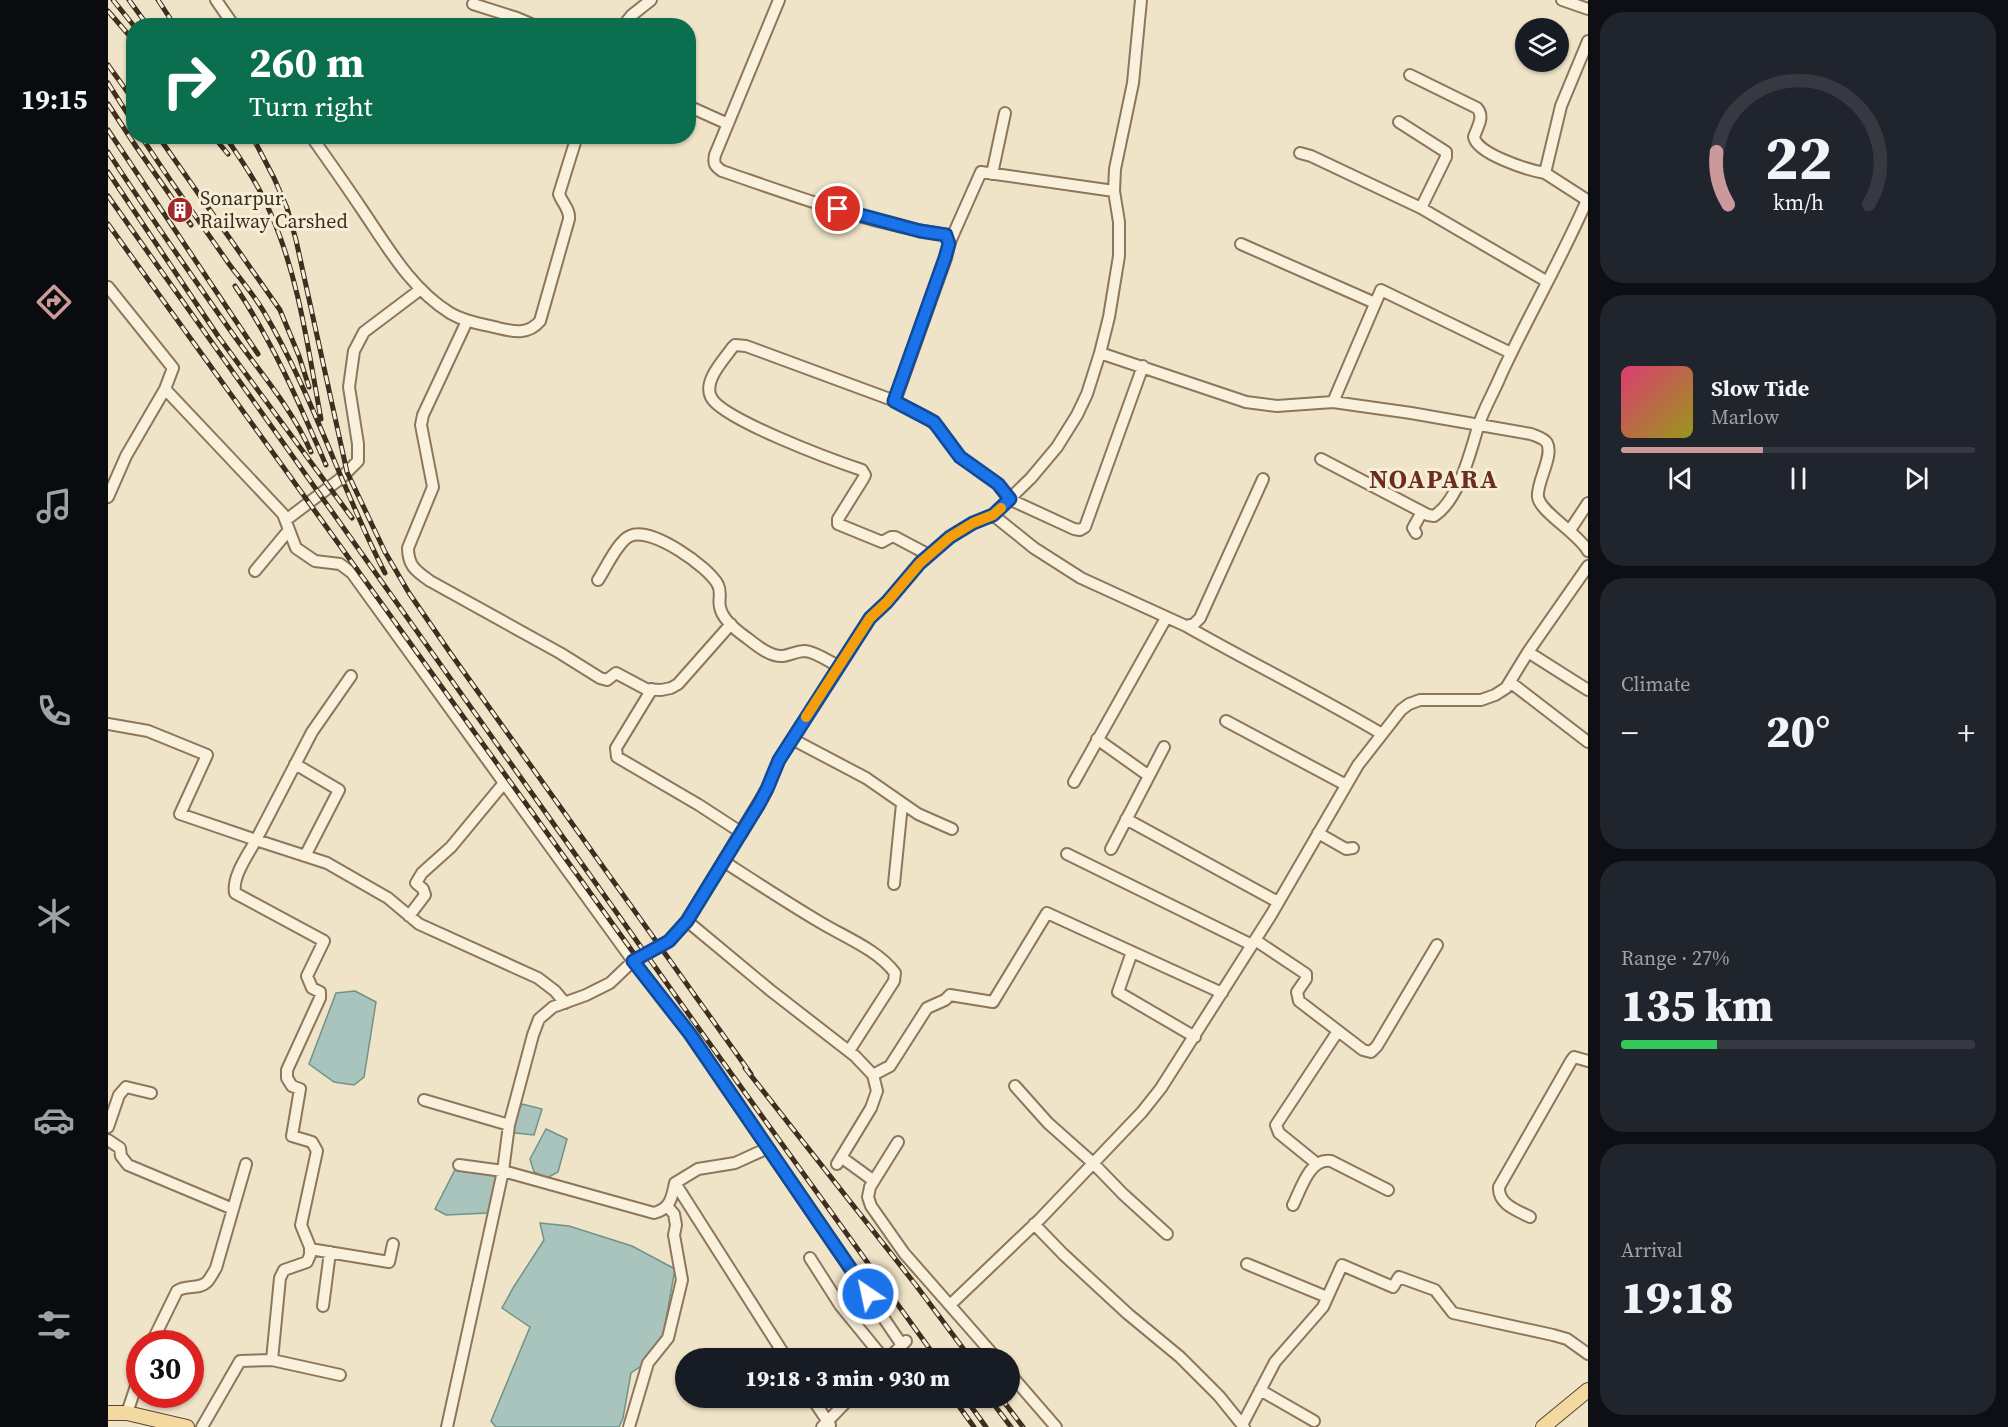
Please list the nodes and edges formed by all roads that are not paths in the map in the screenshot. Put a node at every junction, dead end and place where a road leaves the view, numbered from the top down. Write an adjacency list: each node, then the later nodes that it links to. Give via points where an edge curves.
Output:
1 (216, 0): 8 (street)
2 (651, 0): 10 (street)
3 (779, 0): 16 (street)
4 (1140, 0): 22 (street, via 1133,83)
5 (1562, 0): 7 (street)
6 (473, 4): 9 (street)
7 (1588, 9)
8 (228, 18)
9 (518, 18)
10 (630, 18)
11 (1588, 41): 20 (street, via 1561,106)
12 (1410, 75): 20 (street, via 1477,108 1480,117 1474,137 1478,145 1517,166)
13 (696, 110): 16 (street)
14 (1005, 113): 21 (street)
15 (1399, 122): 24 (street, via 1446,152)
16 (728, 124): 25 (street, via 714,162 722,171 817,204 946,235)
17 (316, 144): 29 (street, via 389,251)
18 (575, 144): 31 (street, via 559,194 569,219 540,321 526,332)
19 (1300, 153): 24 (street)
20 (1545, 173): 23 (street)
21 (992, 174): 22 (street); 25 (street, via 981,172)
22 (1114, 191): 32 (street, via 1119,256)
23 (1587, 201): 27 (street)
24 (1421, 208): 27 (street)
25 (949, 244): 36 (street)
26 (1241, 244): 30 (street)
27 (1546, 281): 33 (street)
28 (108, 287): 35 (street, via 173,368)
29 (421, 289): 31 (street, via 451,314); 46 (street, via 364,332 354,351 349,387 358,461)
30 (1375, 303): 33 (street, via 1381,290); 37 (street)
31 (468, 321): 61 (street, via 423,415 421,425 433,487 408,548 408,558 415,570 430,581 600,678 607,680 616,673)
32 (1100, 353): 34 (street); 42 (street, via 1077,415 1050,455)
33 (1511, 353): 38 (street)
34 (1143, 366): 37 (street, via 1260,405); 42 (street, via 1085,527 1074,529)
35 (165, 389): 41 (street, via 126,456); 46 (street, via 283,514)
36 (894, 401): 42 (street, via 934,422 960,457 998,484); 50 (street, via 740,345 732,348 709,387 711,398 734,416 864,472 838,524 882,542 895,537)
37 (1334, 402): 38 (street)
38 (1479, 425): 44 (street, via 1464,474 1444,507 1434,516); 47 (street, via 1531,434 1547,442 1538,500 1542,508)
39 (1321, 459): 44 (street)
40 (1263, 479): 56 (street, via 1200,618)
41 (108, 497)
42 (1010, 499): 45 (street)
43 (1588, 503): 47 (street)
44 (1422, 512): 48 (street, via 1413,528)
45 (993, 515): 50 (street, via 950,537); 54 (street, via 1081,578)
46 (288, 525): 52 (street); 73 (street, via 296,548 306,557 340,564 352,573)
47 (1570, 530): 49 (street)
48 (1416, 533)
49 (1588, 551)
50 (928, 555): 58 (street, via 870,618)
51 (1588, 566): 57 (street)
52 (255, 571)
53 (598, 580): 55 (street, via 622,542 640,534 654,537 684,554 717,583 721,592 719,606)
54 (1166, 618): 56 (street); 67 (street)
55 (731, 624): 58 (street, via 774,655 807,651); 61 (street, via 678,684)
56 (1186, 626): 65 (street)
57 (1528, 652): 60 (street); 62 (street)
58 (838, 666): 66 (street)
59 (351, 676): 70 (street)
60 (1510, 682): 65 (street, via 1495,695 1481,700 1420,700 1409,704); 68 (street)
61 (652, 689): 78 (street, via 616,748 617,757)
62 (1588, 690)
63 (1226, 721): 74 (street)
64 (108, 724): 80 (street, via 148,731 207,755 180,814)
65 (1382, 734): 74 (street)
66 (792, 739): 75 (street, via 866,778); 78 (street)
67 (1097, 740): 71 (street); 72 (street)
68 (1588, 742)
69 (1164, 747): 71 (street)
70 (295, 764): 80 (street); 84 (street, via 339,790)
71 (1149, 776): 76 (street)
72 (1074, 782)
73 (504, 783): 88 (street, via 451,847 422,873 416,883 425,895); 93 (street)
74 (1346, 785): 79 (street)
75 (902, 804): 77 (street); 86 (street)
76 (1126, 819): 82 (street); 87 (street)
77 (952, 829)
78 (742, 833): 85 (street)
79 (1318, 833): 81 (street, via 1346,849); 87 (street)
80 (256, 840): 84 (street); 124 (street, via 236,878 235,893 324,941 307,976 312,988 320,992 320,998 287,1070 291,1086 300,1089 292,1136 312,1142 317,1150 301,1225)
81 (1353, 848)
82 (1111, 849)
83 (1067, 854): 90 (street)
84 (305, 856): 88 (street, via 366,884)
85 (723, 861): 89 (street); 98 (street, via 861,945 895,974)
86 (894, 884)
87 (1278, 902): 90 (street)
88 (409, 916): 95 (street, via 449,939 538,978)
89 (687, 921): 93 (street, via 669,941); 98 (street)
90 (1253, 943): 94 (street); 96 (street, via 1304,971 1306,979 1297,992 1299,1001)
91 (1437, 945): 96 (street, via 1371,1052)
92 (1132, 952): 94 (street); 97 (street, via 1118,992); 100 (street, via 1047,913 993,1002 950,995 927,1008 890,1066)
93 (633, 961): 95 (street, via 610,982); 108 (street, via 690,1034)
94 (1222, 993): 97 (street)
95 (565, 1003): 104 (street, via 553,1007 535,1027)
96 (1338, 1031): 110 (street, via 1276,1125 1279,1133)
97 (1195, 1037): 109 (street, via 1142,1112)
98 (849, 1051): 100 (street)
99 (1588, 1061): 120 (street, via 1577,1057 1571,1061 1499,1187 1503,1202)
100 (873, 1075): 114 (street, via 877,1091 871,1108 839,1160)
101 (1015, 1086): 109 (street, via 1048,1123)
102 (152, 1093): 105 (street, via 126,1087 119,1095)
103 (424, 1100): 104 (street)
104 (509, 1125): 113 (street)
105 (108, 1127)
106 (108, 1140): 119 (street, via 120,1148 128,1165)
107 (898, 1142): 114 (street)
108 (768, 1148): 115 (street, via 735,1162 698,1169); 134 (street, via 904,1343)
109 (1093, 1162): 121 (street); 122 (street)
110 (1316, 1163): 116 (street, via 1331,1161); 117 (street)
111 (246, 1164): 119 (street)
112 (459, 1165): 113 (street)
113 (503, 1171): 118 (street, via 654,1213); 153 (street)
114 (874, 1181): 129 (street, via 868,1197 871,1206 903,1253)
115 (675, 1183): 118 (street); 132 (street)
116 (1388, 1190)
117 (1293, 1205)
118 (667, 1206): 154 (street, via 674,1214 681,1280 668,1338 648,1363)
119 (233, 1209): 131 (street, via 216,1268 202,1285 177,1291)
120 (1530, 1217)
121 (1034, 1224): 129 (street); 150 (street, via 1128,1314 1180,1357)
122 (1167, 1234)
123 (393, 1244): 125 (street, via 389,1262)
124 (310, 1249): 125 (street); 137 (street, via 308,1262 284,1270 280,1278)
125 (330, 1252): 130 (street)
126 (810, 1258): 133 (street, via 840,1305)
127 (1247, 1264): 128 (street)
128 (1327, 1297): 136 (street, via 1342,1265 1393,1287 1399,1277 1435,1290 1453,1314 1553,1335); 140 (street, via 1314,1319 1275,1362)
129 (950, 1305): 135 (street)
130 (323, 1306)
131 (158, 1330)
132 (780, 1348)
133 (877, 1348)
134 (898, 1348)
135 (987, 1348)
136 (1588, 1354)
137 (272, 1360): 138 (street); 152 (street, via 240,1361)
138 (340, 1375)
139 (1020, 1386): 155 (street)
140 (1260, 1390): 147 (street); 150 (street)
141 (1588, 1390): 149 (main road)
142 (129, 1408): 146 (street)
143 (817, 1408): 148 (street)
144 (840, 1408): 148 (street)
145 (108, 1413): 146 (main road)
146 (127, 1413): 151 (main road)
147 (1314, 1421)
148 (826, 1425)
149 (1549, 1425)
150 (1243, 1426)
151 (187, 1427)
152 (202, 1427)
153 (447, 1427)
154 (629, 1427)
155 (1056, 1427)

